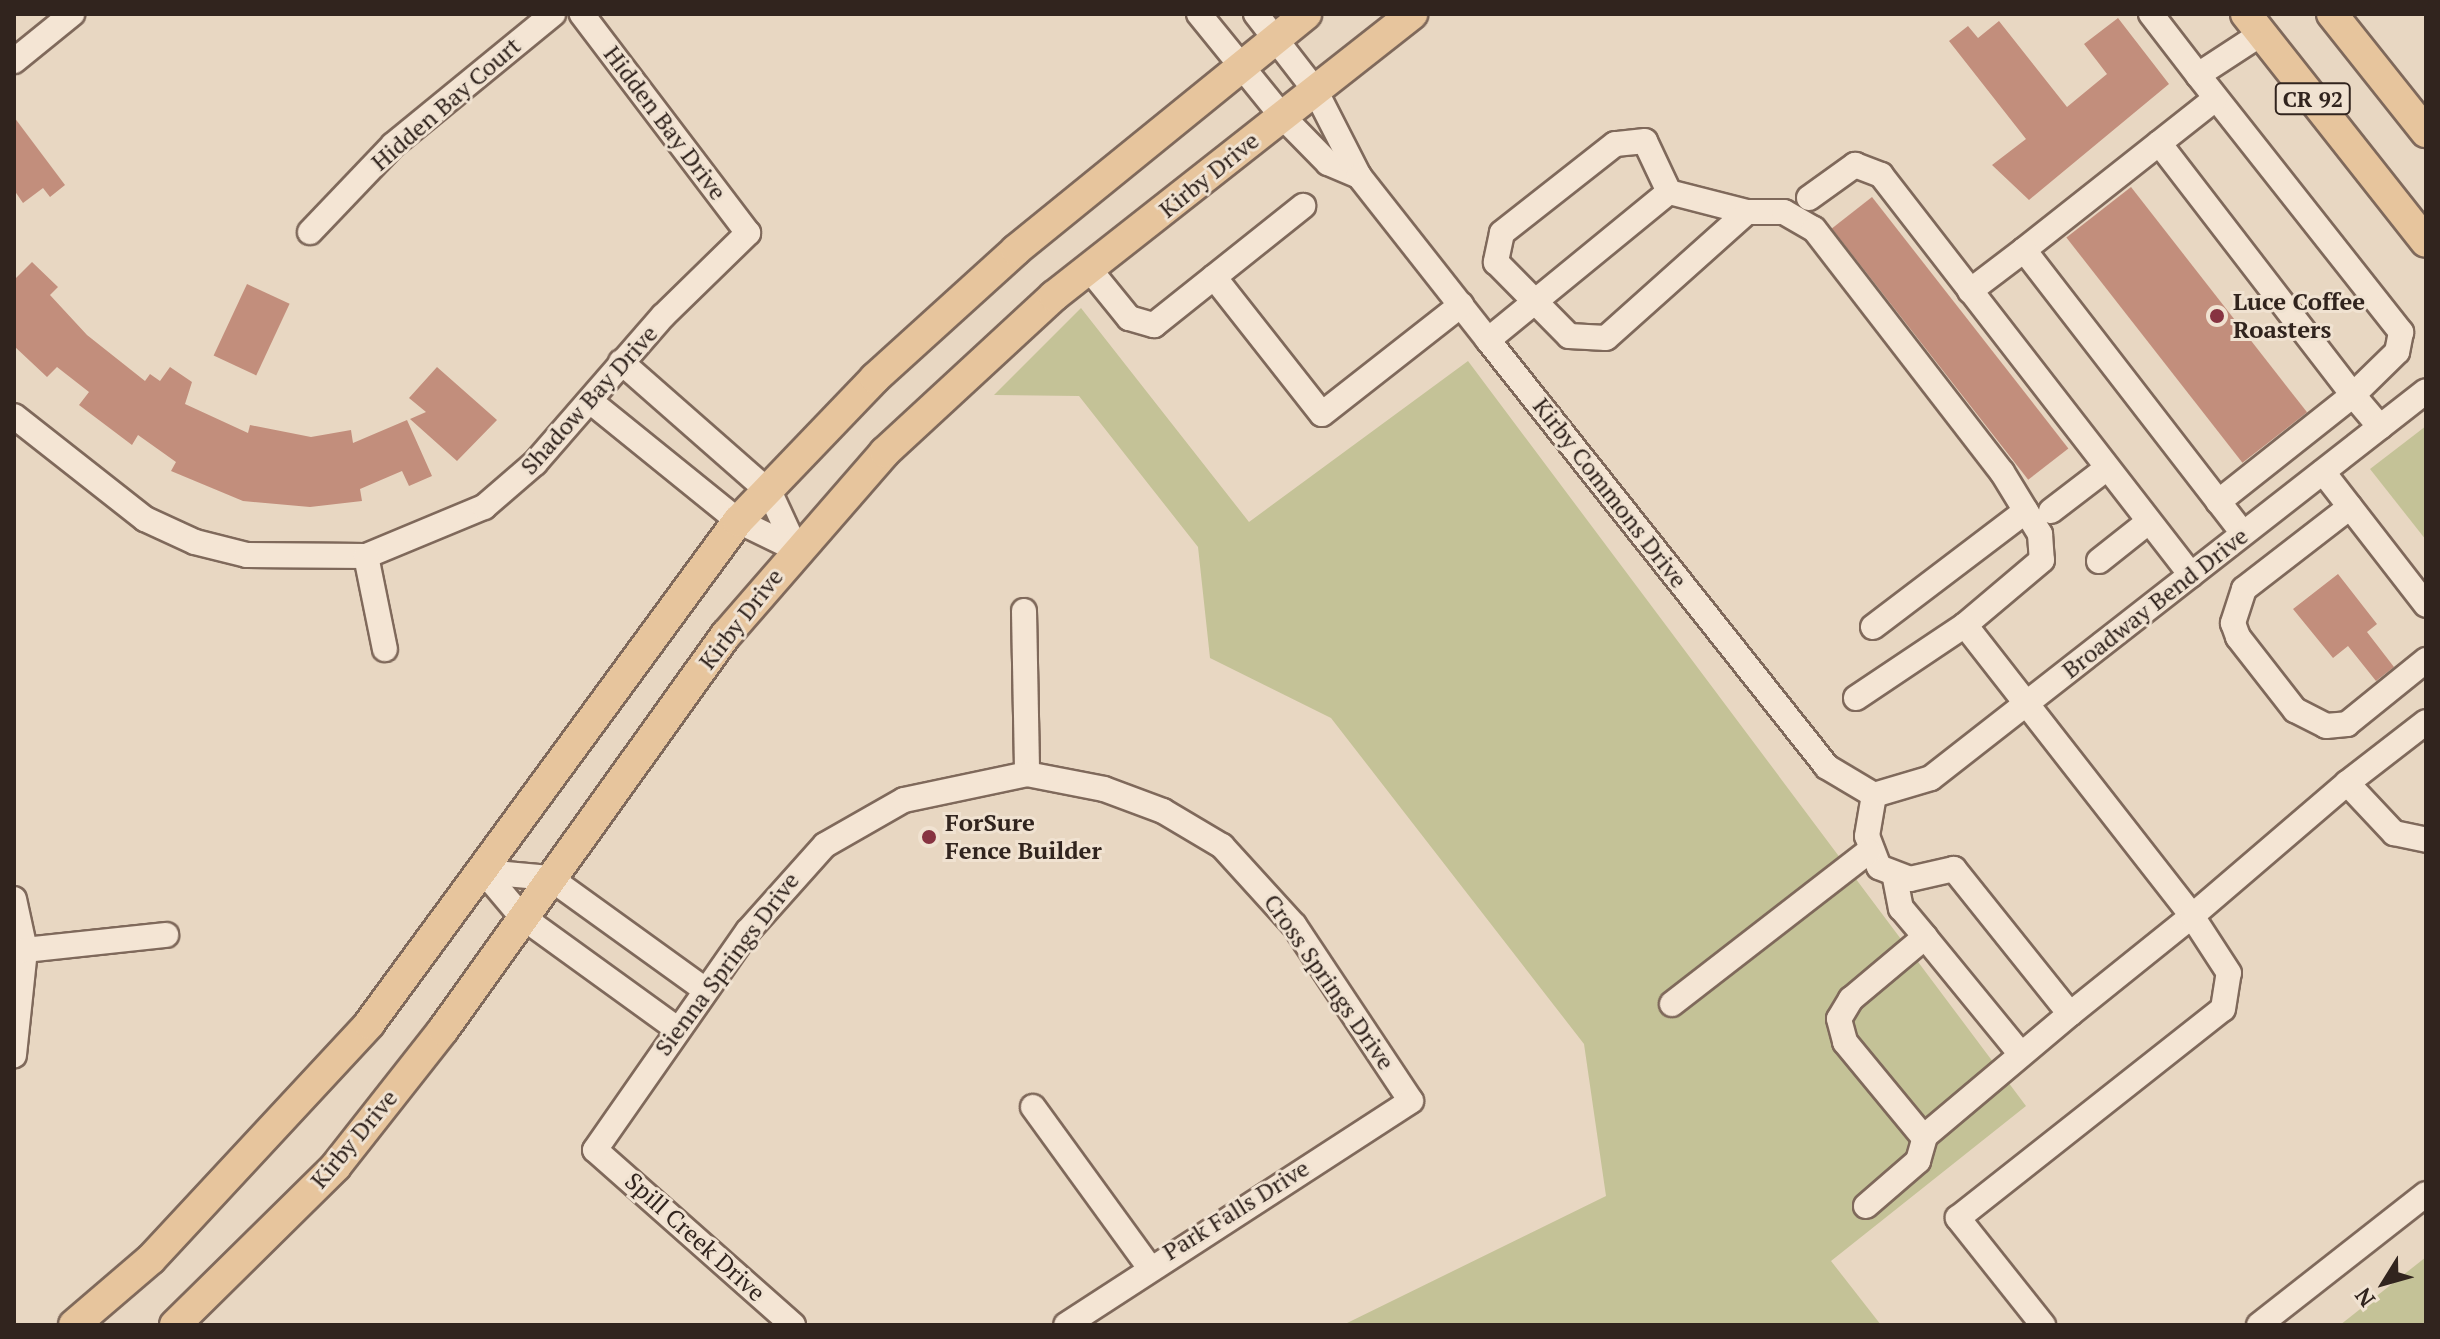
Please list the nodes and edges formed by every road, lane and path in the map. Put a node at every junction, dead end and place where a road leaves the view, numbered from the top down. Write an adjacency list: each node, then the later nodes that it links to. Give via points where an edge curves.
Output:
1 (72, 14): 12 (street)
2 (553, 14): 25 (street, Hidden Bay Court, via 393,145)
3 (582, 14): 26 (street, Hidden Bay Drive)
4 (1199, 14): 13 (street, Kirby Commons Drive)
5 (1256, 14): 11 (street, Kirby Commons Drive)
6 (1306, 14): 11 (main road)
7 (1412, 14): 15 (main road, Kirby Drive)
8 (2151, 14): 14 (street)
9 (2332, 14): 18 (main road, CR 92)
10 (2253, 24): 14 (street); 27 (main road, CR 92)
11 (1275, 38): 13 (main road); 15 (street, Kirby Commons Drive)
12 (14, 61)
13 (1241, 67): 17 (street, Kirby Commons Drive); 43 (main road, via 969,292 875,378)
14 (2198, 75): 16 (street)
15 (1315, 90): 17 (main road, Kirby Drive); 20 (street, Kirby Commons Drive)
16 (2215, 99): 19 (street); 37 (street, via 2401,332 2397,352)
17 (1282, 116): 20 (street, Kirby Commons Drive, via 1328,163); 29 (main road, Kirby Drive)
18 (2426, 132)
19 (2159, 143): 28 (street); 37 (street)
20 (1359, 176): 33 (street, Kirby Commons Drive)
21 (1669, 192): 24 (street); 32 (street); 32 (street, via 1656,152 1639,138 1615,144 1502,233 1496,262)
22 (1809, 198): 31 (street, via 1855,165 1868,167)
23 (1303, 206): 30 (street)
24 (1747, 212): 32 (street, via 1606,338 1569,336); 46 (street, via 1784,212 1814,229)
25 (310, 232)
26 (748, 233): 35 (street, Shadow Bay Drive)
27 (2426, 242)
28 (2024, 250): 31 (street); 44 (street)
29 (1090, 270): 30 (street, via 1140,326 1154,325); 51 (main road, Kirby Drive, via 1013,331 885,452)
30 (1214, 277): 33 (street, via 1322,414)
31 (1970, 291): 41 (street)
32 (1533, 303): 34 (street)
33 (1461, 305): 34 (street, Kirby Commons Drive)
34 (1488, 340): 66 (street, Kirby Commons Drive, via 1827,767)
35 (621, 362): 38 (street, Shadow Bay Drive); 43 (street)
36 (2426, 391): 40 (street, Broadway Bend Drive)
37 (2353, 395): 40 (street); 44 (street)
38 (590, 401): 48 (street); 52 (street, Shadow Bay Drive, via 484,507)
39 (14, 416): 52 (street, Shadow Bay Drive, via 96,487 195,542 299,561)
40 (2380, 427): 42 (street, Broadway Bend Drive)
41 (2106, 469): 47 (street); 49 (street)
42 (2323, 472): 45 (street); 50 (street, Broadway Bend Drive)
43 (770, 493): 48 (main road); 51 (street)
44 (2218, 502): 50 (street)
45 (2350, 507): 55 (street); 60 (street, via 2244,589 2233,623 2238,637 2295,710 2326,726 2347,724)
46 (2026, 511): 57 (street, via 2040,534 2042,560); 58 (street)
47 (2051, 511)
48 (738, 521): 51 (street); 69 (main road, via 621,673)
49 (2148, 522): 53 (street); 54 (street)
50 (2243, 533): 54 (street, Broadway Bend Drive)
51 (796, 549): 70 (main road, Kirby Drive)
52 (366, 556): 59 (street)
53 (2099, 561)
54 (2191, 575): 62 (street, Broadway Bend Drive)
55 (2426, 605)
56 (1024, 611): 64 (street)
57 (1965, 625): 61 (street); 62 (street)
58 (1873, 627)
59 (385, 649)
60 (2426, 660)
61 (1856, 698)
62 (2026, 704): 66 (street, Broadway Bend Drive, via 1931,778); 74 (street)
63 (2426, 722): 65 (street)
64 (1027, 774): 78 (street, Sienna Springs Drive, via 904,800 825,845 787,879); 84 (street, Cross Springs Drive, via 1119,794 1222,846 1294,925)
65 (2347, 783): 67 (street, via 2394,833); 74 (street)
66 (1874, 795): 68 (street)
67 (2426, 840)
68 (1869, 851): 71 (street); 79 (street)
69 (484, 872): 70 (street); 73 (street); 91 (main road, via 369,1024 151,1259)
70 (550, 878): 73 (main road, Kirby Drive); 78 (street)
71 (1895, 878): 76 (street, via 1901,908); 80 (street, via 1954,869)
72 (14, 899): 77 (street)
73 (521, 916): 81 (street); 92 (main road, Kirby Drive, via 336,1166)
74 (2192, 916): 80 (street); 95 (street, via 2229,973 2223,1009 1958,1218)
75 (166, 935): 77 (street)
76 (1925, 937): 82 (street); 86 (street, via 1851,999 1839,1019 1845,1042)
77 (25, 950): 83 (street)
78 (704, 989): 81 (street, Sienna Springs Drive)
79 (1672, 1004)
80 (2070, 1014): 82 (street)
81 (676, 1028): 87 (street, Sienna Springs Drive)
82 (2020, 1053): 86 (street)
83 (14, 1055)
84 (1411, 1101): 90 (street, Park Falls Drive)
85 (1033, 1107): 90 (street)
86 (1924, 1138): 89 (street, via 1918,1161)
87 (595, 1150): 93 (street, Spill Creek Drive)
88 (2426, 1194): 96 (street)
89 (1866, 1206)
90 (1148, 1265): 94 (street, Park Falls Drive)
91 (74, 1325)
92 (175, 1325)
93 (793, 1325)
94 (1066, 1325)
95 (2043, 1325)
96 (2259, 1325)

